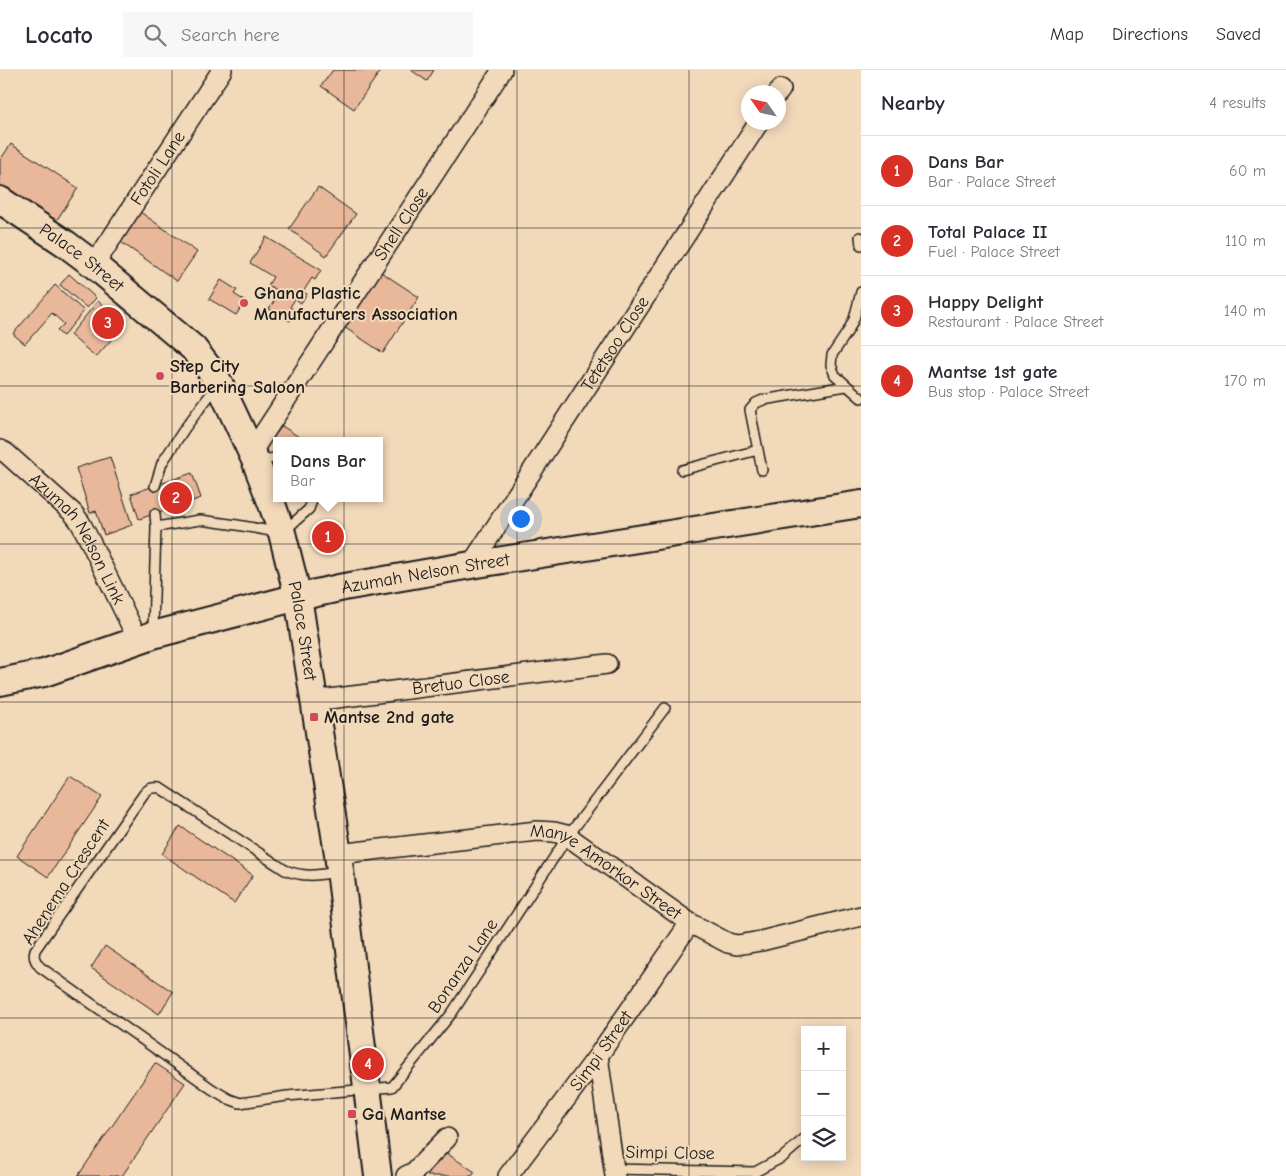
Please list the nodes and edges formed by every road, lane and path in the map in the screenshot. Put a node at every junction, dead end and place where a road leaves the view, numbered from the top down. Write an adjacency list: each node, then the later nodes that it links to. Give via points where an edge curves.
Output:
1 (222, 70): 7 (street, Fotoli Lane)
2 (502, 70): 12 (street, Shell Close)
3 (754, 130): 27 (street, Tetetsoo Close)
4 (0, 200): 7 (street, Palace Street)
5 (860, 237): 6 (lane)
6 (861, 245)
7 (94, 265): 9 (street, Palace Street, via 193,348)
8 (861, 292): 10 (lane, via 854,319 832,355 835,375)
9 (219, 383): 16 (street, Palace Street); 19 (lane, via 162,463)
10 (846, 386): 11 (lane); 15 (lane, via 756,403 750,410)
11 (861, 398)
12 (273, 437)
13 (273, 438): 16 (street, Shell Close)
14 (0, 450): 29 (street, Azumah Nelson Link, via 80,522)
15 (758, 450): 17 (lane); 18 (lane)
16 (261, 457): 20 (street, Palace Street)
17 (682, 470)
18 (762, 470)
19 (155, 486)
20 (273, 500)
21 (274, 502): 26 (street, Palace Street)
22 (312, 502): 26 (lane, via 310,509)
23 (861, 504): 27 (street, Azumah Nelson Street)
24 (155, 514): 25 (lane)
25 (156, 527): 26 (lane, via 200,520); 29 (lane)
26 (282, 532): 28 (street, Palace Street)
27 (471, 566): 28 (street, Azumah Nelson Street)
28 (298, 597): 29 (street, Azumah Nelson Street); 32 (street, Palace Street)
29 (145, 637): 31 (street, Azumah Nelson Street, via 44,673)
30 (607, 664): 32 (street, Bretuo Close)
31 (0, 682)
32 (313, 701): 35 (street, Palace Street)
33 (665, 708): 34 (lane, Bonanza Lane)
34 (568, 836): 35 (street, Manye Amorkor Street, via 537,831); 37 (street, Manye Amorkor Street); 39 (lane, Bonanza Lane, via 452,1013 392,1087)
35 (339, 863): 39 (street, Palace Street); 39 (lane, Ahenema Crescent, via 312,876 294,874 160,788 151,788 34,955 40,967 230,1099 240,1103)
36 (861, 916): 37 (street, Manye Amorkor Street, via 737,945)
37 (690, 923): 38 (street, Simpi Street)
38 (598, 1056): 42 (street); 45 (street, Simpi Street)
39 (366, 1089): 43 (street, Palace Street)
40 (448, 1138): 44 (street)
41 (801, 1141): 42 (lane, Simpi Close, via 783,1157 755,1172)
42 (615, 1172)
43 (378, 1176)
44 (406, 1176)
45 (508, 1176)

